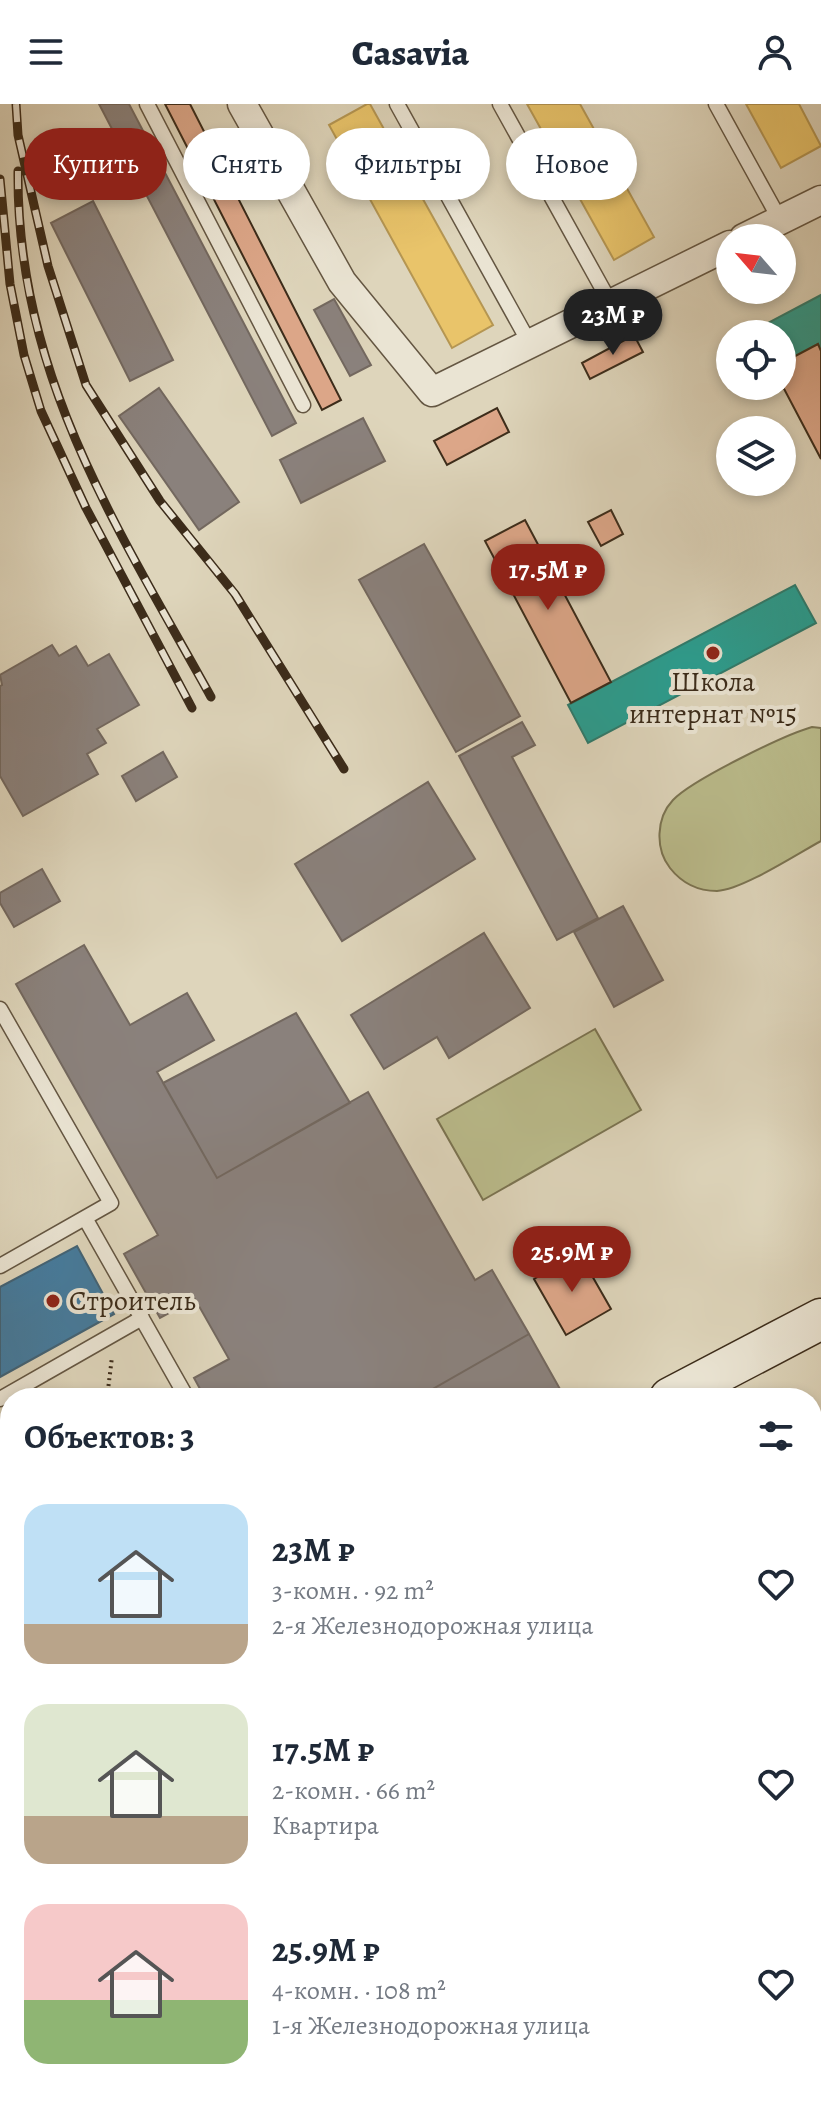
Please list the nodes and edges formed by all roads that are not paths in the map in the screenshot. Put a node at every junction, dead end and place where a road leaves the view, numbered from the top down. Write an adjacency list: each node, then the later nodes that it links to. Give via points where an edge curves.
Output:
1 (147, 104): 12 (lane)
2 (242, 104): 11 (street, via 342,282 432,392)
3 (397, 104): 11 (lane)
4 (500, 104): 10 (lane)
5 (716, 104): 7 (lane)
6 (821, 200): 7 (street)
7 (780, 220): 8 (street)
8 (772, 224)
9 (716, 252): 10 (street)
10 (611, 304): 11 (street)
11 (530, 344)
12 (303, 405)
13 (0, 1009): 14 (lane, via 111,1203)
14 (85, 1218): 15 (lane); 16 (lane)
15 (0, 1266)
16 (142, 1318): 19 (lane); 20 (lane)
17 (821, 1319): 18 (street)
18 (739, 1382): 21 (street)
19 (19, 1388)
20 (181, 1388)
21 (713, 1388)

